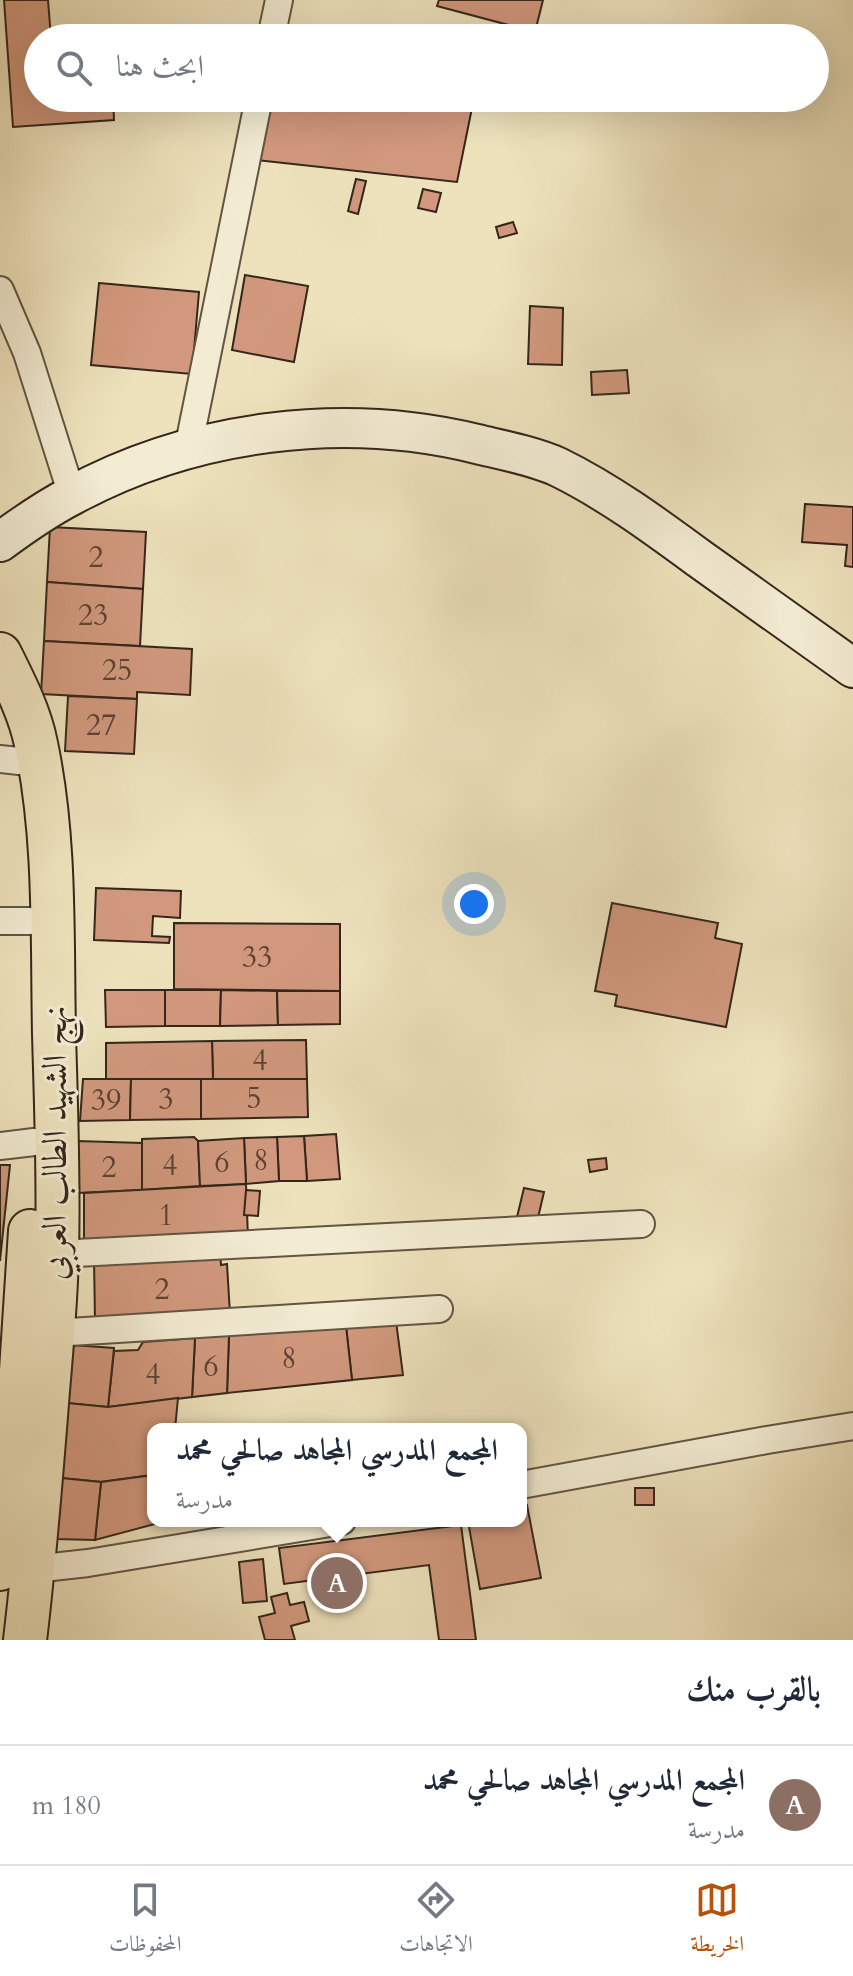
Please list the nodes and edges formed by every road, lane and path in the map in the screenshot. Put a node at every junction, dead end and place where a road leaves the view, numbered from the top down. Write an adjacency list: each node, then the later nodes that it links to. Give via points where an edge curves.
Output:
1 (279, 0): 2 (street)
2 (274, 24)
3 (256, 112): 5 (street)
4 (0, 290): 6 (street, via 27,353)
5 (188, 449): 6 (main road); 9 (main road, via 249,435 391,430 443,436 556,466 630,508)
6 (72, 495): 7 (main road)
7 (0, 542)
8 (0, 654): 15 (main road, نهج الشهيد الطالب العربي, via 36,742 53,880)
9 (853, 668)
10 (0, 712): 11 (main road, نهج الشهيد الطالب العربي, via 8,727)
11 (9, 760): 12 (main road, نهج الشهيد الطالب العربي, via 24,790)
12 (15, 921): 13 (main road, نهج الشهيد الطالب العربي)
13 (17, 1144): 18 (main road, نهج الشهيد الطالب العربي, via 29,1254)
14 (641, 1224): 15 (street)
15 (57, 1254): 17 (main road, نهج الشهيد الطالب العربي)
16 (439, 1309): 17 (street)
17 (53, 1333): 23 (main road, نهج الشهيد الطالب العربي)
18 (10, 1374): 20 (main road, نهج الشهيد الطالب العربي)
19 (853, 1426): 21 (street)
20 (7, 1464): 23 (main road, نهج الشهيد الطالب العربي)
21 (527, 1484)
22 (306, 1527): 23 (street, via 88,1563)
23 (17, 1569): 24 (main road, نهج الشهيد الطالب العربي)
24 (25, 1640)

